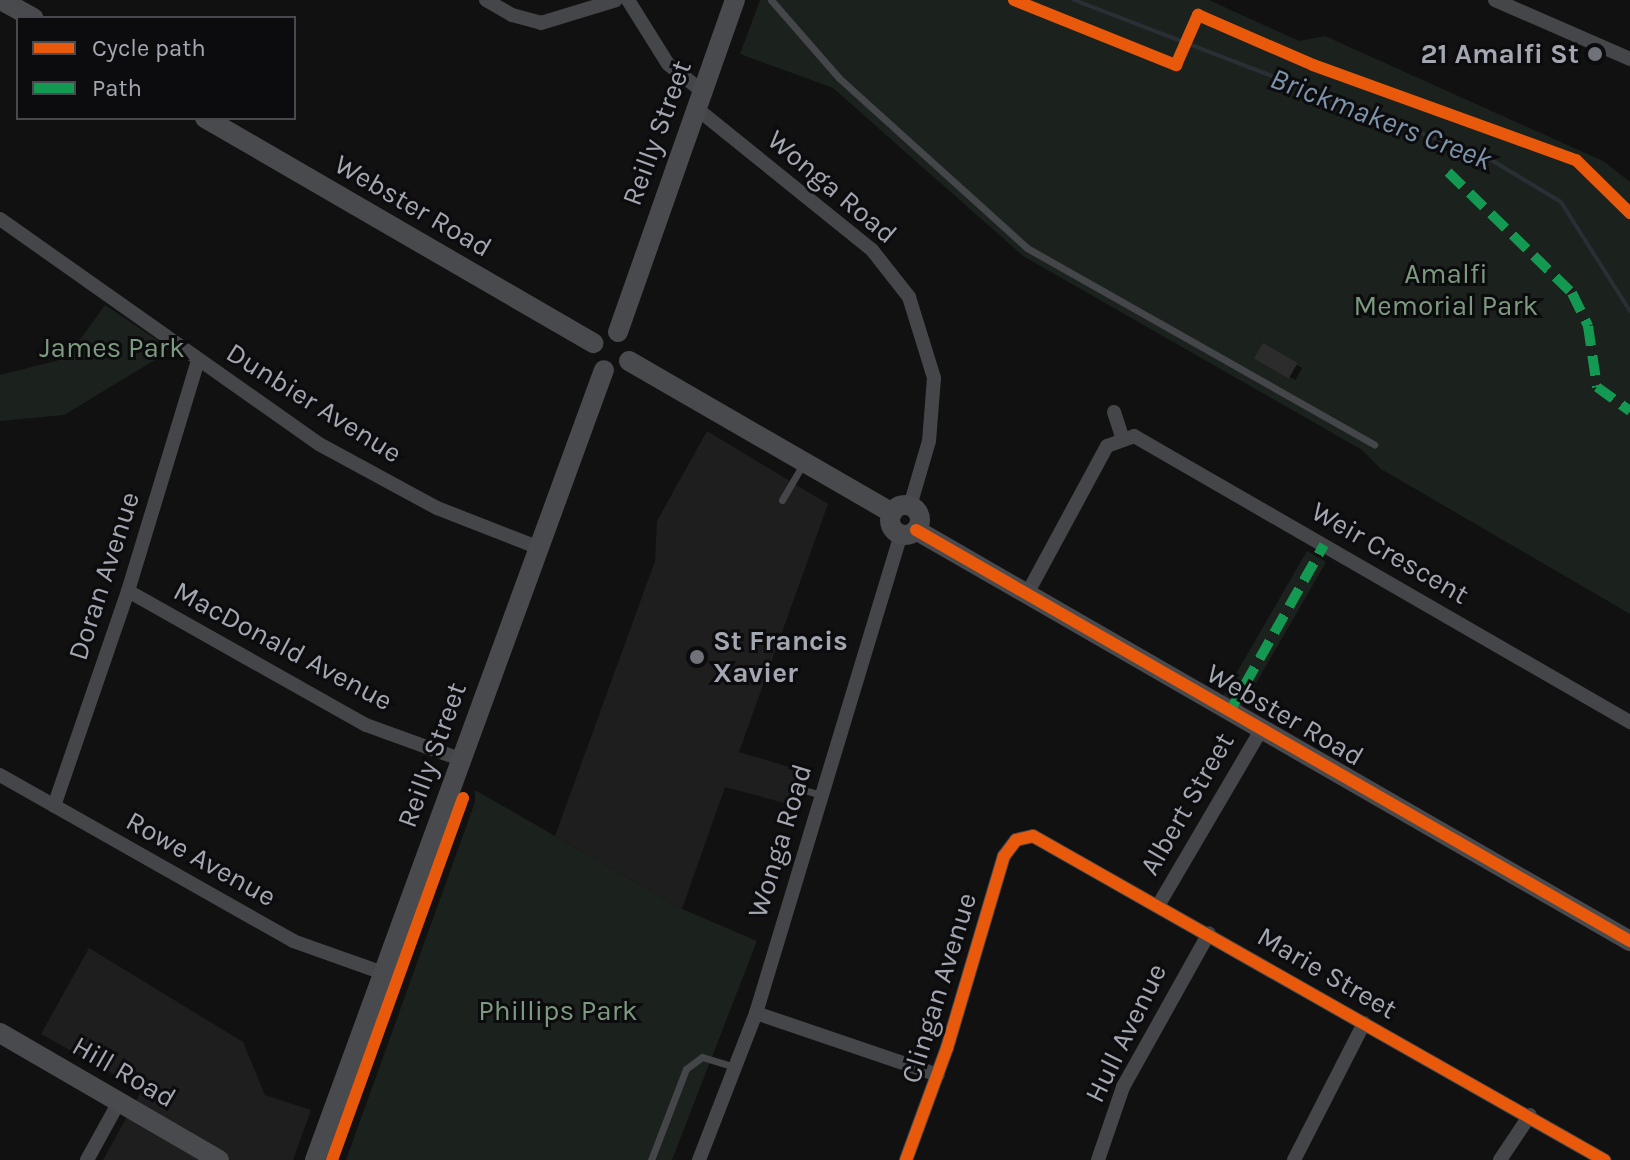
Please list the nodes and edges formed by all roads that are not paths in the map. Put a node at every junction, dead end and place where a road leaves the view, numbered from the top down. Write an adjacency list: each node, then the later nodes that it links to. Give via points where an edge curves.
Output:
1 (1, 0): 8 (street)
2 (486, 0): 3 (street, via 541,23)
3 (616, 0)
4 (628, 0): 10 (street, Wonga Road, via 668,64)
5 (735, 0): 10 (street, Reilly Street)
6 (771, 0): 20 (lane, via 839,78 1027,248)
7 (1495, 0): 9 (street)
8 (26, 10)
9 (1630, 59)
10 (699, 100): 13 (street, Reilly Street); 23 (street, Wonga Road, via 872,250 909,297 934,378 929,441)
11 (208, 120): 14 (street, Webster Road)
12 (0, 219): 15 (street, Dunbier Avenue)
13 (618, 332): 14 (street, via 604,333); 16 (street, via 631,347)
14 (593, 343): 17 (street, via 592,356)
15 (198, 360): 25 (street, Dunbier Avenue, via 350,461 437,508); 26 (street, Doran Avenue)
16 (629, 361): 17 (street, via 618,370); 21 (street)
17 (604, 370): 25 (street, Reilly Street)
18 (1114, 412): 19 (street)
19 (1122, 437): 27 (street, via 1104,452); 28 (street, Weir Crescent, via 1145,440)
20 (1374, 444)
21 (805, 463): 22 (lane); 23 (street)
22 (782, 500)
23 (901, 510): 24 (street, via 919,516)
24 (908, 532): 27 (street, Webster Road); 33 (street, Wonga Road)
25 (537, 547): 30 (street, Reilly Street)
26 (128, 591): 30 (street, MacDonald Avenue, via 366,725); 34 (street, Doran Avenue)
27 (1027, 594): 29 (street, Webster Road)
28 (1630, 722)
29 (1261, 730): 36 (street, Albert Street); 38 (street, Webster Road)
30 (460, 759): 39 (street, Reilly Street)
31 (0, 775): 34 (street, Rowe Avenue)
32 (797, 788): 33 (lane)
33 (821, 795): 40 (street, Wonga Road)
34 (54, 806): 39 (street, Rowe Avenue, via 293,941)
35 (1023, 837): 36 (street, Marie Street, via 1043,838); 44 (street, Clingan Avenue, via 1004,856)
36 (1159, 904): 37 (street, Marie Street)
37 (1209, 933): 41 (street, Marie Street); 53 (street, Hull Avenue, via 1123,1087)
38 (1630, 941)
39 (383, 973): 49 (street, Reilly Street)
40 (756, 1013): 43 (street, Wonga Road); 44 (street)
41 (1364, 1023): 46 (street, Marie Street); 54 (street)
42 (0, 1033): 45 (street, Hill Road)
43 (735, 1067): 50 (lane, via 702,1057 686,1069); 51 (street, Wonga Road)
44 (938, 1075): 52 (street, Clingan Avenue)
45 (119, 1102): 47 (street); 48 (street, Hill Road)
46 (1530, 1115): 55 (street); 56 (street, Marie Street)
47 (87, 1160)
48 (219, 1160)
49 (315, 1160)
50 (651, 1160)
51 (699, 1160)
52 (906, 1160)
53 (1098, 1160)
54 (1294, 1160)
55 (1500, 1160)
56 (1604, 1160)

